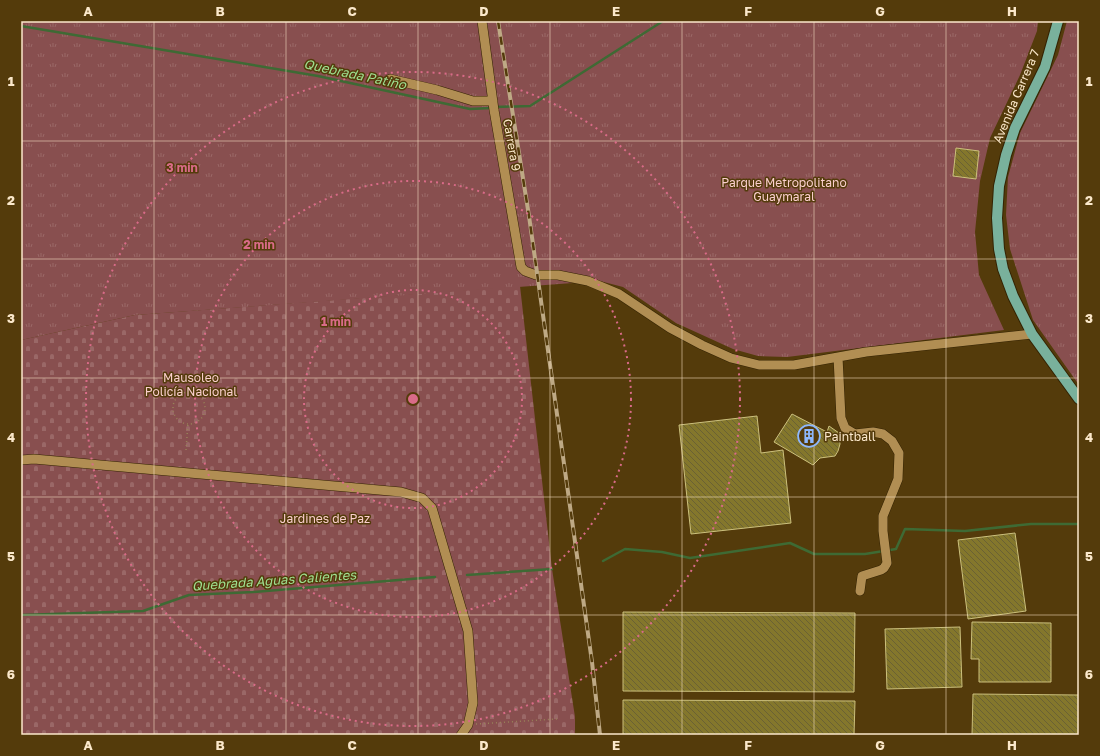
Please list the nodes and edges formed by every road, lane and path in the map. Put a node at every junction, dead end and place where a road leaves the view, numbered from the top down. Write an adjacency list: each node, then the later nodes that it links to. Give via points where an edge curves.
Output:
1 (482, 21): 4 (street, Carrera 9)
2 (1058, 21): 5 (main road, Avenida Carrera 7, via 1044,67 1015,128 999,186 997,218 1003,269)
3 (390, 79): 4 (street, via 473,101)
4 (493, 101): 6 (street, Carrera 9, via 521,267 525,271 536,275 558,275 588,281 619,294 670,328 731,358 758,365 794,365)
5 (1032, 334): 6 (street); 7 (main road, Avenida Carrera 7)
6 (838, 357): 11 (street, via 841,418 845,428 855,434 884,434 899,453 898,479 883,516 887,563 881,570 862,576)
7 (1079, 400)
8 (188, 423): 8 (path, via 178,419 173,410 179,396 189,392 202,399 204,409 197,421); 9 (path)
9 (186, 450)
10 (21, 460): 13 (street, via 50,460 401,492 422,498 432,508 438,523 468,631 472,703)
11 (860, 591)
12 (556, 718): 13 (path)
13 (468, 725): 14 (street)
14 (461, 735)

